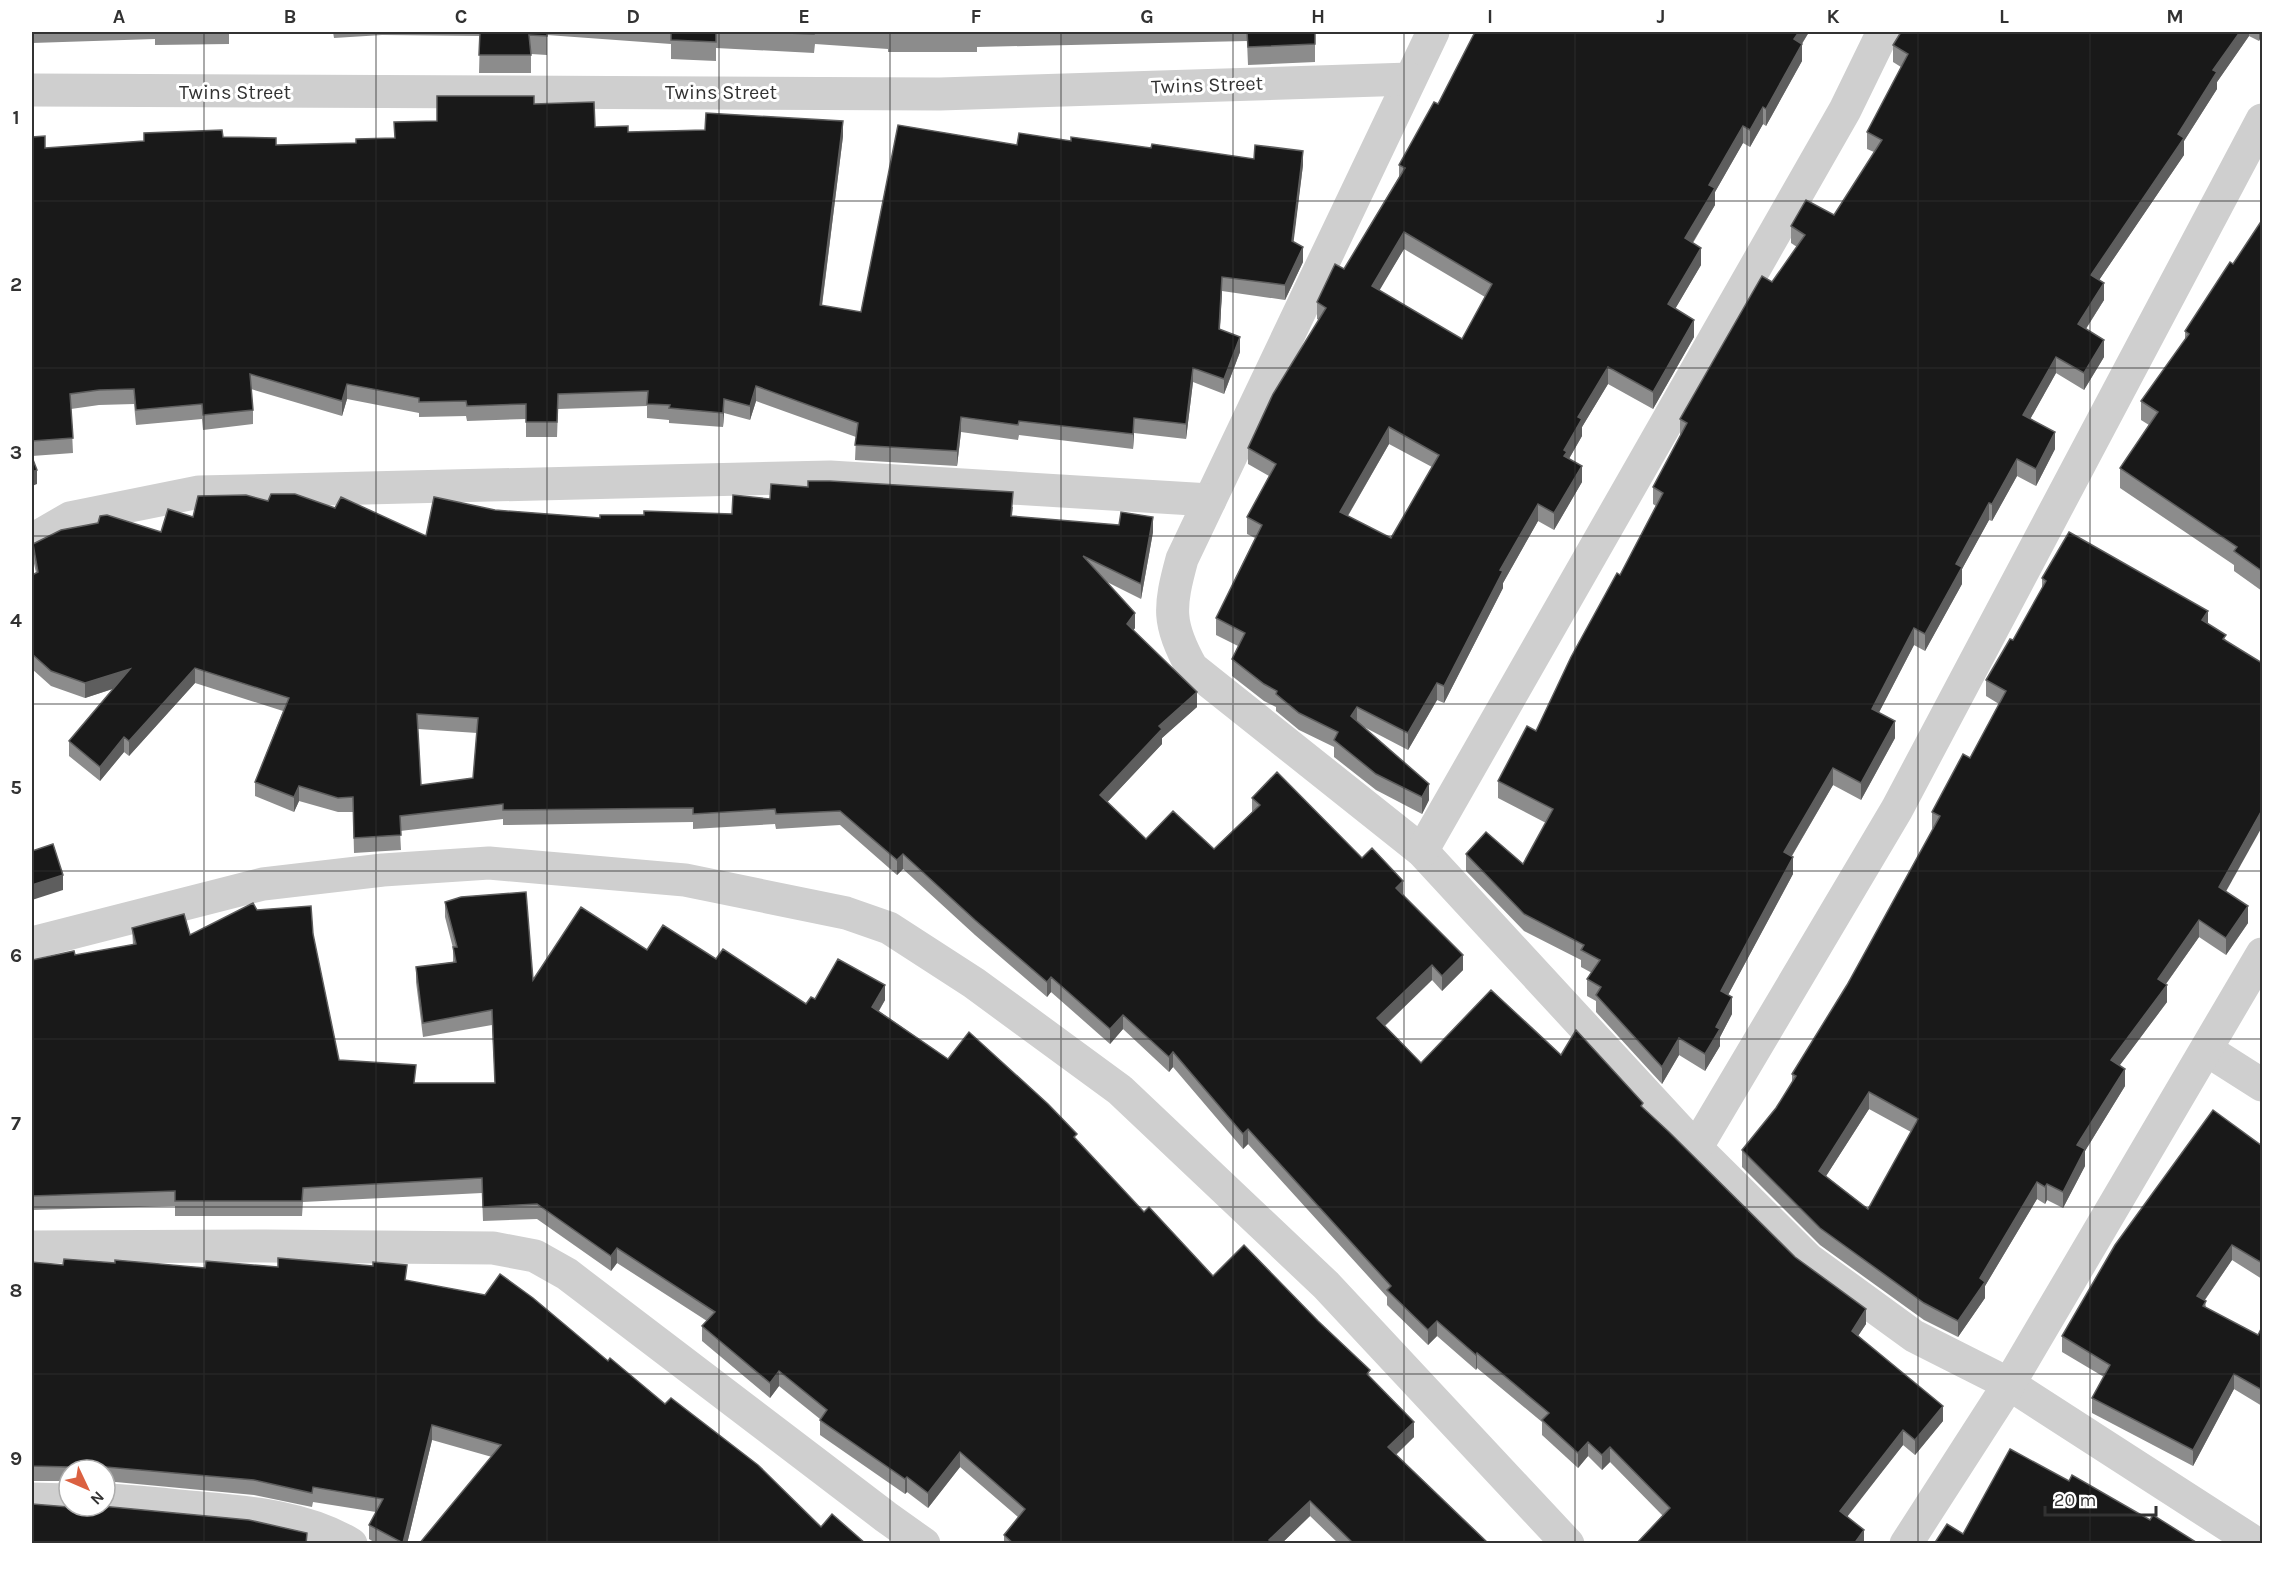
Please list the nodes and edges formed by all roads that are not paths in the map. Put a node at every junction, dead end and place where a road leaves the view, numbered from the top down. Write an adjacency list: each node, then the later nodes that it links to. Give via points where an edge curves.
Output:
1 (1433, 32): 3 (street)
2 (1883, 32): 8 (street, via 1845,110)
3 (1410, 79): 4 (street, Twins Street, via 940,94); 6 (street)
4 (32, 90)
5 (2262, 120): 13 (street, via 1897,809)
6 (1210, 500): 7 (street, via 830,477 199,492 70,518); 8 (street, via 1182,559 1173,592 1172,619 1181,649 1192,668)
7 (32, 540)
8 (1422, 851): 13 (street)
9 (32, 943): 21 (street, via 262,884 489,863 685,880 846,913 889,928 974,983 1120,1090 1326,1285)
10 (2262, 954): 11 (street)
11 (2207, 1050): 12 (street); 15 (street)
12 (2262, 1085)
13 (1696, 1148): 15 (street, via 1808,1259 1914,1336)
14 (32, 1247): 20 (street, via 493,1248 535,1256 567,1274)
15 (2009, 1384): 22 (street); 23 (street)
16 (32, 1499): 17 (street)
17 (57, 1500)
18 (117, 1501): 19 (street, via 250,1513 303,1523)
19 (351, 1544)
20 (924, 1544)
21 (1569, 1544)
22 (1905, 1544)
23 (2258, 1544)

